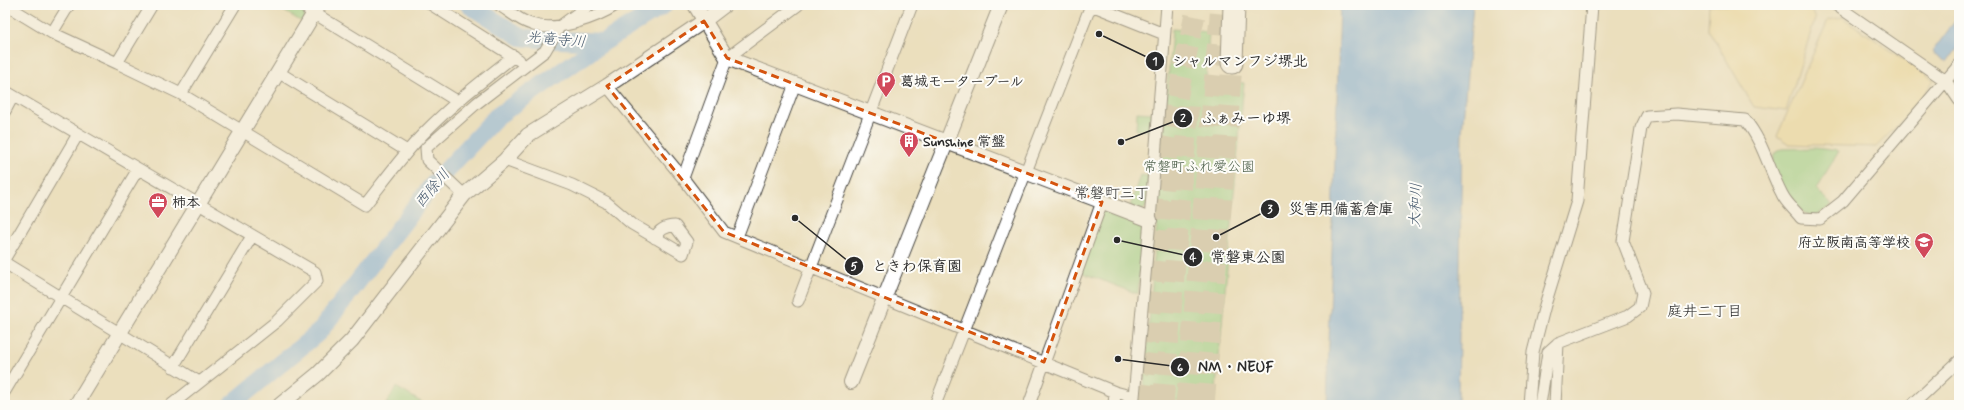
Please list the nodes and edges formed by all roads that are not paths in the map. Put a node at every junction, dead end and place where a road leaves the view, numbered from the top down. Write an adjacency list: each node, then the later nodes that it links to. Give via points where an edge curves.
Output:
1 (6, 5): 22 (street)
2 (69, 5): 22 (street)
3 (152, 5): 26 (street)
4 (235, 5): 35 (street)
5 (301, 5): 19 (street)
6 (432, 5): 24 (street)
7 (499, 5): 21 (street, via 531,24)
8 (589, 5): 21 (street)
9 (616, 5): 21 (street, via 605,12)
10 (725, 5): 20 (street)
11 (798, 5): 25 (street)
12 (912, 5): 39 (street)
13 (1001, 5): 42 (street)
14 (1091, 5): 23 (street); 46 (street)
15 (1167, 5): 23 (street)
16 (1234, 5): 27 (highway)
17 (1592, 5): 77 (street, via 1577,200 1533,352)
18 (1836, 5): 31 (street)
19 (316, 9): 30 (street); 37 (street)
20 (699, 13): 25 (street); 33 (street)
21 (559, 27): 28 (street, via 545,51)
22 (52, 33): 26 (street)
23 (1164, 34): 51 (street)
24 (514, 56): 28 (street); 37 (street)
25 (727, 58): 32 (street); 47 (street)
26 (117, 63): 35 (street)
27 (1232, 63)
28 (526, 65): 48 (street, via 477,103 426,148 427,160)
29 (1959, 65): 31 (street)
30 (278, 72): 40 (street); 43 (street)
31 (1946, 81): 36 (street); 63 (street, via 1843,201 1820,219 1801,218 1782,195 1765,154 1745,120 1676,114 1647,116 1641,128 1622,241 1643,293 1640,307 1628,316)
32 (795, 84): 39 (street); 53 (street)
33 (607, 86): 44 (street, via 528,135); 47 (street)
34 (9, 94): 38 (street); 41 (street)
35 (181, 94): 40 (street)
36 (1959, 100)
37 (457, 101): 43 (street)
38 (5, 111)
39 (871, 112): 42 (street); 57 (street)
40 (241, 131): 43 (street, via 365,206); 50 (street)
41 (78, 134): 45 (street); 55 (street)
42 (946, 142): 46 (street); 59 (street)
43 (407, 151)
44 (505, 160): 48 (street); 54 (street, via 572,185 606,202 632,224)
45 (138, 169): 50 (street); 58 (street)
46 (1025, 173): 49 (street); 61 (street)
47 (683, 178): 53 (street, via 724,232)
48 (464, 195): 73 (street, via 352,340 318,374)
49 (1102, 202): 51 (street); 65 (street)
50 (198, 204): 52 (street); 62 (street)
51 (1150, 220): 70 (street, via 1134,397)
52 (252, 236): 66 (street); 67 (street, via 315,272 317,281 277,321)
53 (737, 237): 57 (street)
54 (655, 238)
55 (5, 258)
56 (5, 263): 58 (street)
57 (811, 268): 59 (street); 60 (street)
58 (62, 298): 62 (street); 69 (street)
59 (885, 298): 61 (street); 68 (street)
60 (798, 301)
61 (964, 330): 65 (street); 74 (street)
62 (120, 333): 66 (street); 71 (street)
63 (1558, 343): 78 (street, via 1548,352); 79 (street)
64 (1959, 361): 80 (street)
65 (1044, 362): 70 (street); 75 (street)
66 (173, 367): 67 (street)
67 (199, 382): 72 (street)
68 (851, 382)
69 (5, 391)
70 (1115, 392): 76 (street)
71 (76, 405)
72 (171, 405)
73 (280, 405)
74 (935, 405)
75 (1029, 405)
76 (1114, 405)
77 (1529, 405)
78 (1540, 405)
79 (1555, 405)
80 (1912, 405)

